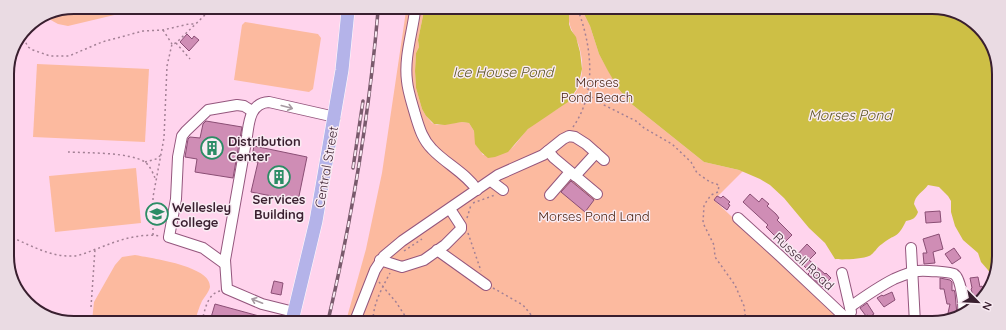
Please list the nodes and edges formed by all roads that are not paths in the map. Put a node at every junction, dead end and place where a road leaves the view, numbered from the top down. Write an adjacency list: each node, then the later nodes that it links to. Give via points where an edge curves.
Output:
1 (348, 14): 4 (main road, Central Street)
2 (415, 14): 10 (street, via 407,76 409,94 419,126 430,146)
3 (252, 111): 4 (street, one-way to 4, via 264,102 269,102); 19 (street); 19 (street, via 237,105 208,110 182,136 178,158 176,199 169,237 203,248)
4 (335, 118): 26 (main road, Central Street, via 316,221)
5 (548, 151): 6 (street, via 569,136 579,139); 8 (street); 9 (street, via 503,172)
6 (596, 153): 7 (street); 8 (street)
7 (604, 160)
8 (573, 174): 12 (street); 13 (street)
9 (491, 181): 10 (street); 11 (street)
10 (478, 190): 14 (street)
11 (503, 190)
12 (597, 194)
13 (550, 195)
14 (450, 209): 17 (street, via 461,226 445,245); 18 (street, via 398,244)
15 (738, 218): 28 (street, Russell Road)
16 (911, 248): 20 (street)
17 (437, 250): 18 (street, via 424,260 402,267); 23 (street)
18 (380, 260): 27 (street)
19 (225, 264): 25 (street, one-way to 19, via 227,289)
20 (913, 272): 22 (street, via 947,272 954,274); 24 (street, via 890,281); 30 (street)
21 (842, 273): 24 (street)
22 (959, 282)
23 (486, 285)
24 (850, 307): 29 (street)
25 (291, 316)
26 (293, 316)
27 (357, 316)
28 (844, 316)
29 (851, 316)
30 (915, 316)

